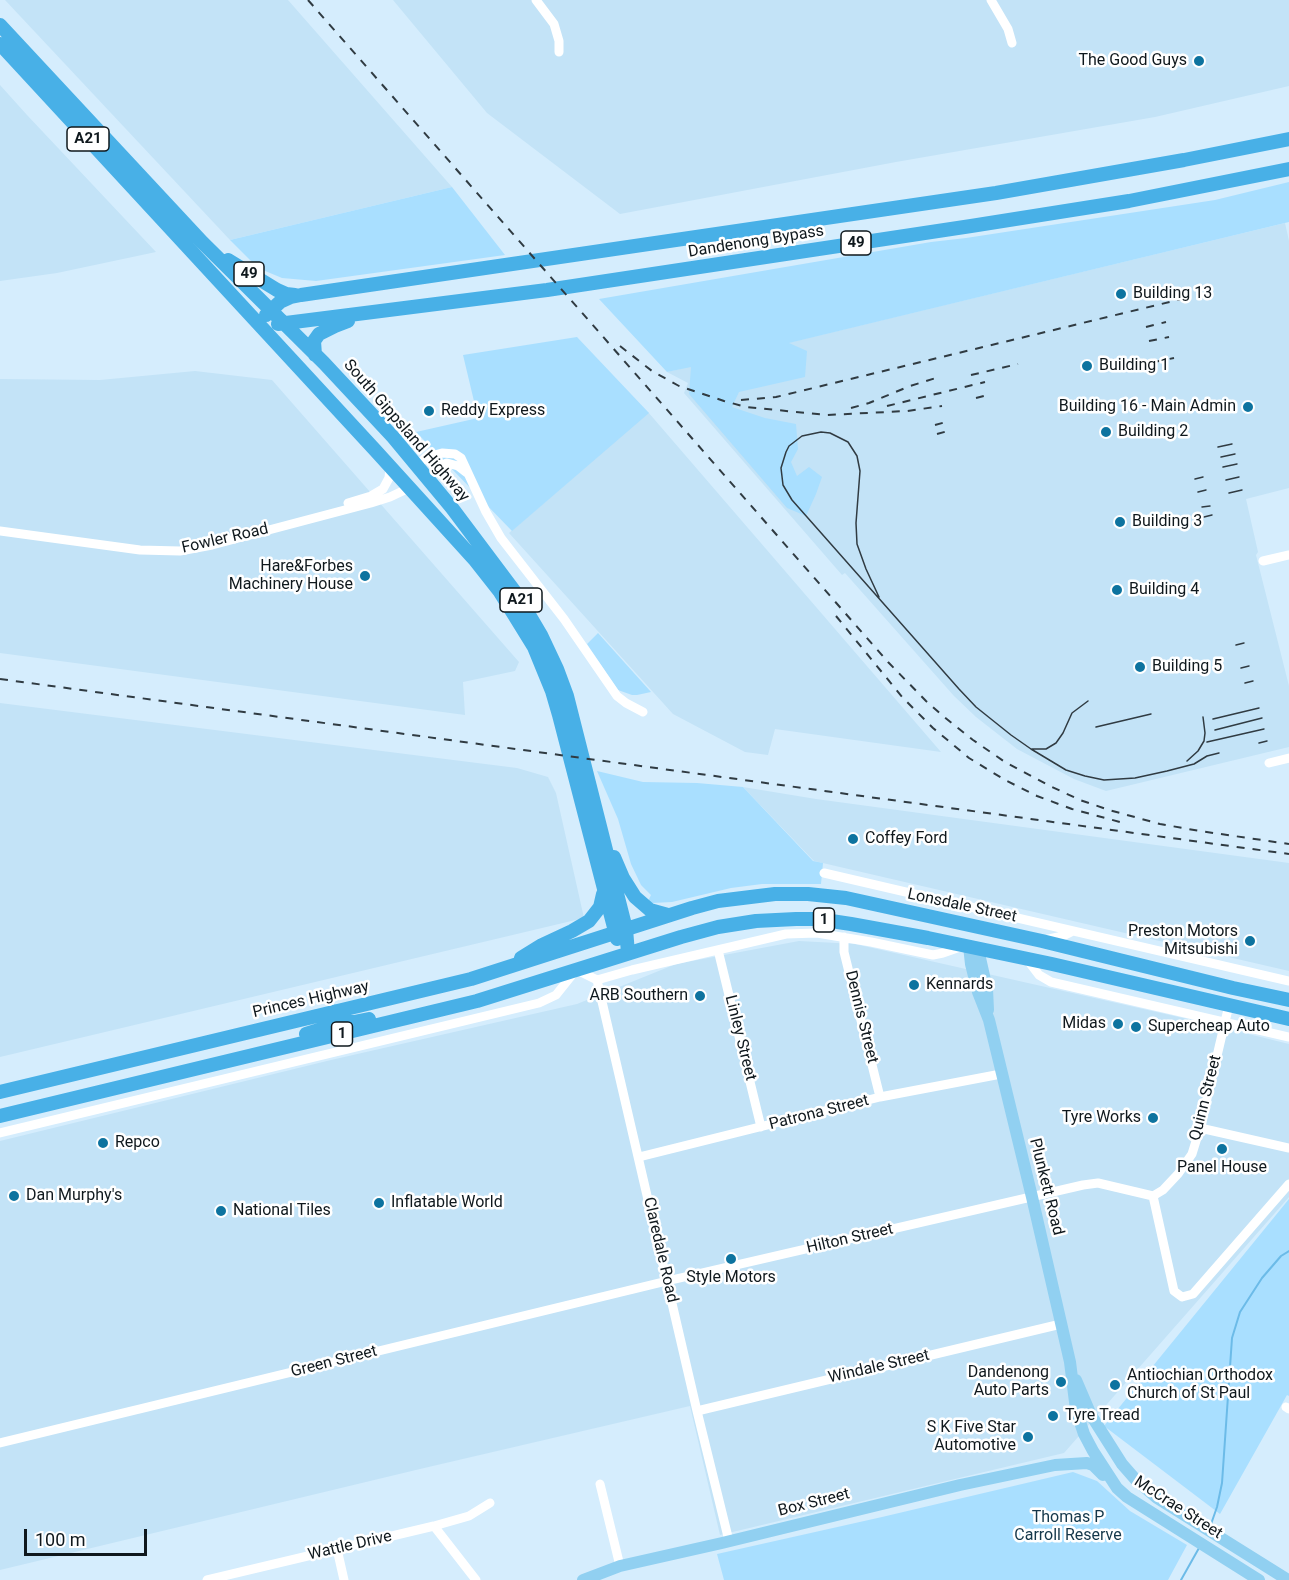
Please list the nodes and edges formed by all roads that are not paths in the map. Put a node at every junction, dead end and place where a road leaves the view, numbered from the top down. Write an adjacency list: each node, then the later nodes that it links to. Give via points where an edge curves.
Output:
1 (536, 0): 6 (street, via 554,24)
2 (991, 0): 4 (street)
3 (0, 25): 8 (highway, South Gippsland Highway / A21)
4 (1012, 43)
5 (0, 44): 8 (highway, South Gippsland Highway / A21)
6 (559, 52)
7 (1289, 139): 11 (highway, Dandenong Bypass / 49, via 996,193)
8 (120, 164): 10 (highway, South Gippsland Highway / A21); 15 (highway, South Gippsland Highway / A21)
9 (1289, 169): 13 (highway, Dandenong Bypass / 49, via 1129,201 584,285)
10 (202, 242): 11 (highway, 49, via 277,290); 12 (highway, South Gippsland Highway / A21)
11 (301, 295): 12 (highway, Dandenong Bypass / 49)
12 (271, 310): 14 (highway, South Gippsland Highway / A21); 15 (highway, 49)
13 (385, 310): 14 (highway, Dandenong Bypass / 49); 16 (highway, 49, via 319,334 314,345)
14 (283, 324): 15 (highway, Dandenong Bypass / 49); 16 (highway, South Gippsland Highway / A21)
15 (259, 325): 18 (highway, South Gippsland Highway / A21)
16 (320, 359): 17 (highway, South Gippsland Highway / A21)
17 (417, 465): 19 (street, via 432,455 455,454); 20 (highway, South Gippsland Highway / A21); 21 (highway)
18 (390, 467): 21 (highway, South Gippsland Highway / A21); 22 (street, via 388,480 379,492)
19 (469, 475): 20 (street, via 449,463); 26 (street, via 496,531 564,619 612,690 623,702)
20 (428, 478): 21 (highway); 27 (highway, South Gippsland Highway / A21, via 513,589 541,635 562,682)
21 (409, 488): 22 (street, Fowler Road); 27 (highway, South Gippsland Highway / A21, via 478,564 508,604 534,647)
22 (324, 515): 23 (street, Fowler Road, via 180,551 140,550)
23 (0, 531)
24 (1289, 555): 25 (street)
25 (1263, 561)
26 (643, 712)
27 (572, 741): 30 (highway, South Gippsland Highway)
28 (1289, 758): 29 (street)
29 (1269, 763)
30 (579, 769): 31 (highway, South Gippsland Highway); 33 (highway, South Gippsland Highway)
31 (595, 811): 35 (highway, via 631,892 650,910); 37 (highway, South Gippsland Highway)
32 (824, 873): 34 (street, Lonsdale Street)
33 (603, 889): 37 (highway, South Gippsland Highway); 45 (highway, via 600,907 589,921)
34 (975, 908): 36 (street); 38 (street, Lonsdale Street)
35 (668, 915): 36 (highway, Lonsdale Street / 1, via 718,901 808,894 846,898); 37 (highway, Lonsdale Street / 1)
36 (971, 925): 40 (highway, Lonsdale Street / 1); 41 (highway)
37 (620, 931): 43 (highway, South Gippsland Highway); 45 (highway, Princes Highway / 1)
38 (1073, 931): 40 (street); 47 (street, Lonsdale Street)
39 (844, 937): 41 (street, via 933,955); 42 (street, via 808,932 786,934); 66 (street, Dennis Street, via 844,952)
40 (1042, 941): 51 (highway, Lonsdale Street / 1)
41 (971, 947): 43 (highway, 1, via 839,922 796,918 731,924); 44 (highway, 1); 63 (main road, Plunkett Road, via 987,989 989,1020)
42 (718, 950): 48 (street); 68 (street, Linley Street)
43 (627, 953): 46 (highway, 1)
44 (1026, 958): 53 (highway, 1); 56 (street, via 1039,975 1051,982)
45 (501, 970): 54 (highway, Princes Highway / 1)
46 (576, 970): 48 (street); 50 (highway, 1); 59 (street, via 556,995 544,1002)
47 (1237, 970): 49 (street, Lonsdale Street); 51 (street)
48 (597, 980): 72 (street, Claredale Road)
49 (1289, 981)
50 (526, 987): 54 (highway, via 479,993 357,1022 345,1020); 57 (highway, 1)
51 (1233, 988): 52 (highway, Lonsdale Street / 1); 53 (highway)
52 (1289, 1000)
53 (1229, 1005): 55 (highway, 1); 56 (street, Quinn Street)
54 (337, 1011): 60 (highway, Princes Highway / 1); 61 (highway, via 333,1022 319,1031 239,1051)
55 (1289, 1018)
56 (1225, 1022): 58 (street); 69 (street, Quinn Street)
57 (384, 1025): 59 (street); 61 (highway, 1)
58 (1289, 1036)
59 (369, 1044): 64 (street)
60 (177, 1049): 62 (highway); 65 (highway, Princes Highway / 1)
61 (216, 1064): 62 (highway, 1)
62 (183, 1072): 64 (street); 67 (highway, 1)
63 (1001, 1074): 66 (street, Patrona Street); 75 (main road, Plunkett Road)
64 (188, 1087): 70 (street)
65 (0, 1092)
66 (880, 1098): 68 (street, Patrona Street)
67 (0, 1116)
68 (761, 1127): 72 (street, Patrona Street)
69 (1200, 1128): 71 (street); 74 (street, Quinn Street, via 1192,1154 1178,1174)
70 (0, 1133)
71 (1289, 1148)
72 (639, 1157): 76 (street, Claredale Road)
73 (1289, 1184): 74 (street, via 1193,1294 1182,1298 1174,1291)
74 (1153, 1196): 75 (street, via 1098,1183)
75 (1032, 1197): 76 (street, Hilton Street); 77 (main road, Plunkett Road)
76 (667, 1281): 79 (street, Claredale Road); 80 (street, Green Street)
77 (1061, 1324): 78 (main road, Plunkett Road); 79 (street, Windale Street)
78 (1070, 1362): 81 (main road, Plunkett Road, via 1076,1410); 82 (main road, Plunkett Road, via 1088,1410)
79 (697, 1410): 88 (street, Claredale Road)
80 (0, 1443)
81 (1093, 1451): 82 (main road, via 1109,1454); 83 (main road, Box Street); 85 (main road, McCrae Street)
82 (1122, 1464): 96 (main road, McCrae Street, via 1150,1492)
83 (1055, 1465): 85 (main road, Box Street, via 1091,1464); 88 (main road, Box Street)
84 (600, 1484): 90 (street)
85 (1117, 1488): 95 (main road, McCrae Street)
86 (490, 1503): 87 (street, Wattle Drive, via 469,1516)
87 (434, 1526): 89 (street, Wattle Drive); 93 (street)
88 (729, 1541): 90 (main road, Box Street)
89 (337, 1549): 91 (street, Wattle Drive); 92 (street)
90 (620, 1566): 94 (main road, Box Street)
91 (208, 1580)
92 (344, 1580)
93 (476, 1580)
94 (583, 1580)
95 (1259, 1580)
96 (1288, 1580)

